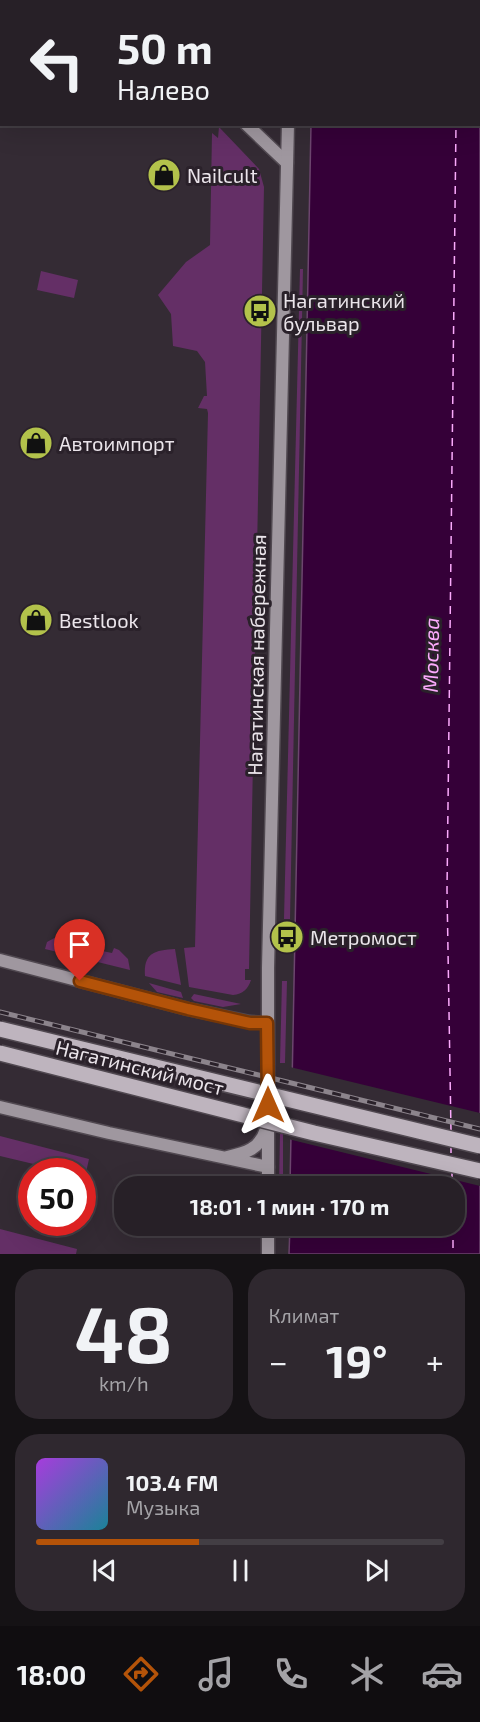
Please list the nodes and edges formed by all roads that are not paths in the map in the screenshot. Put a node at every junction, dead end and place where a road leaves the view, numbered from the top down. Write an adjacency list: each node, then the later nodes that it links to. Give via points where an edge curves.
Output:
1 (248, 126): 3 (main road)
2 (288, 126): 4 (main road, Нагатинская набережная)
3 (257, 135): 4 (main road); 5 (main road)
4 (288, 139): 5 (main road, Нагатинская набережная)
5 (287, 164): 7 (main road, Нагатинская набережная)
6 (0, 960): 7 (main road, via 188,1009)
7 (267, 1023): 11 (main road, Нагатинская набережная)
8 (0, 1029): 12 (main road, Нагатинский мост, bridge)
9 (0, 1053): 15 (main road, Нагатинский мост, bridge)
10 (0, 1107): 13 (main road)
11 (268, 1125): 13 (main road, via 255,1148); 14 (main road, Нагатинская набережная)
12 (480, 1146)
13 (222, 1158): 14 (main road)
14 (268, 1167): 16 (main road, Нагатинская набережная)
15 (480, 1171)
16 (268, 1176)
17 (268, 1236): 18 (main road)
18 (268, 1254)

